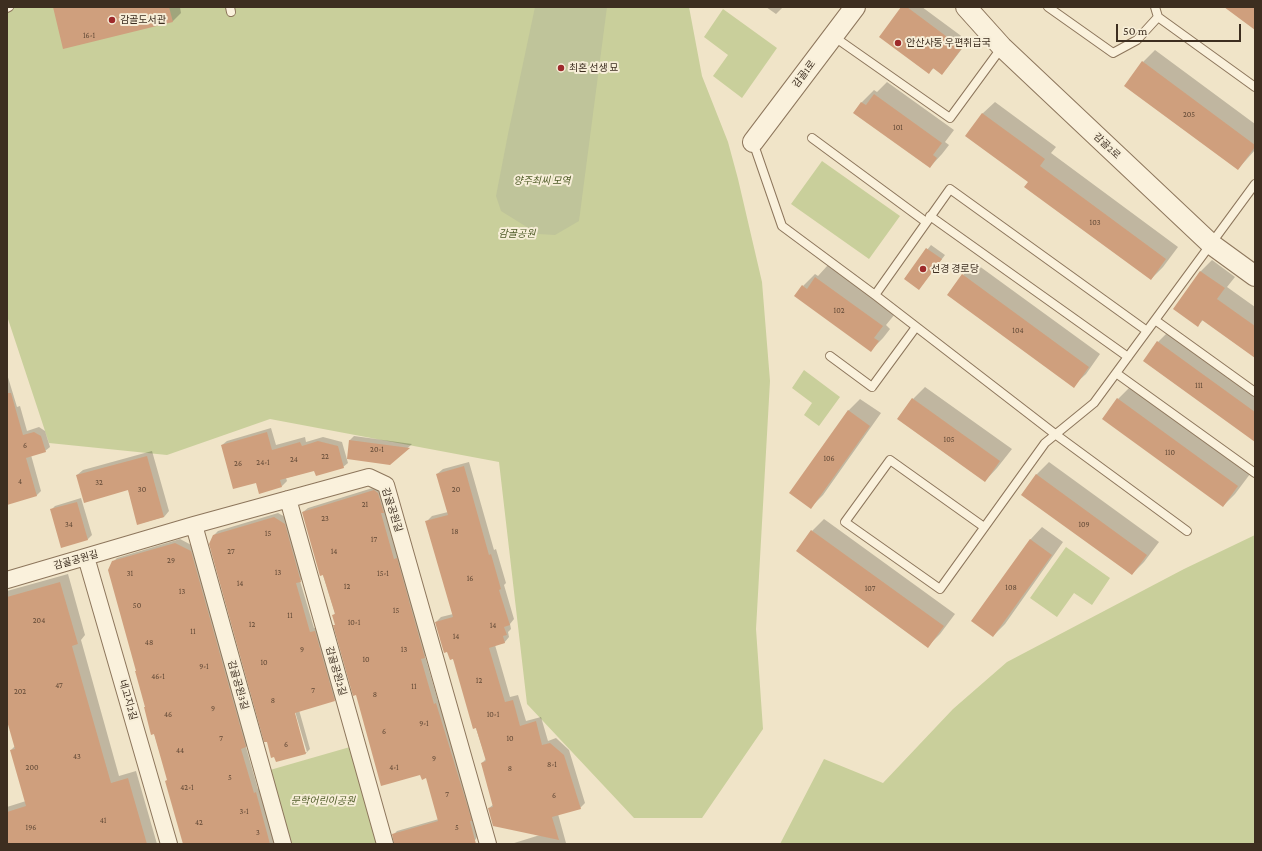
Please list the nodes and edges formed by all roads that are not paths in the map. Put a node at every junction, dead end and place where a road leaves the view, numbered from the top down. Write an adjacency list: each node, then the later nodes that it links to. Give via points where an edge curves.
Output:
1 (855, 7): 6 (street, 감골1로)
2 (1048, 7): 5 (lane, via 1113,54 1137,40)
3 (1155, 7): 5 (lane)
4 (972, 9): 7 (street, 감골2로)
5 (1158, 17): 8 (lane)
6 (833, 36): 7 (lane, via 950,118); 10 (street, 감골1로)
7 (1002, 47): 13 (street, 감골2로)
8 (1255, 86)
9 (812, 138): 12 (lane)
10 (753, 142): 15 (lane, via 782,226)
11 (1255, 184): 13 (lane)
12 (928, 219): 15 (lane); 18 (lane, via 950,189); 20 (lane)
13 (1211, 244): 14 (street, 감골2로); 16 (lane)
14 (1255, 276)
15 (875, 295): 17 (lane)
16 (1155, 320): 18 (lane); 22 (lane)
17 (916, 327): 19 (lane, via 872,386); 23 (lane)
18 (1148, 331): 20 (lane)
19 (830, 356)
20 (1128, 357): 21 (lane)
21 (1116, 373): 23 (lane, via 1094,403); 24 (lane)
22 (1255, 392)
23 (1055, 434): 27 (lane, via 1045,443); 28 (lane)
24 (1255, 473)
25 (288, 499): 26 (street, 감골공원길); 33 (street, 감골공원2길); 34 (street, 감골공원길, via 369,477 386,484)
26 (194, 525): 29 (street, 감골공원길); 32 (street, 감골공원3길)
27 (984, 527): 27 (lane, via 890,460 846,522 940,590)
28 (1187, 531)
29 (86, 557): 30 (street, 감골공원길); 31 (street, 네고지2길)
30 (7, 580)
31 (169, 844)
32 (283, 844)
33 (385, 844)
34 (488, 844)

